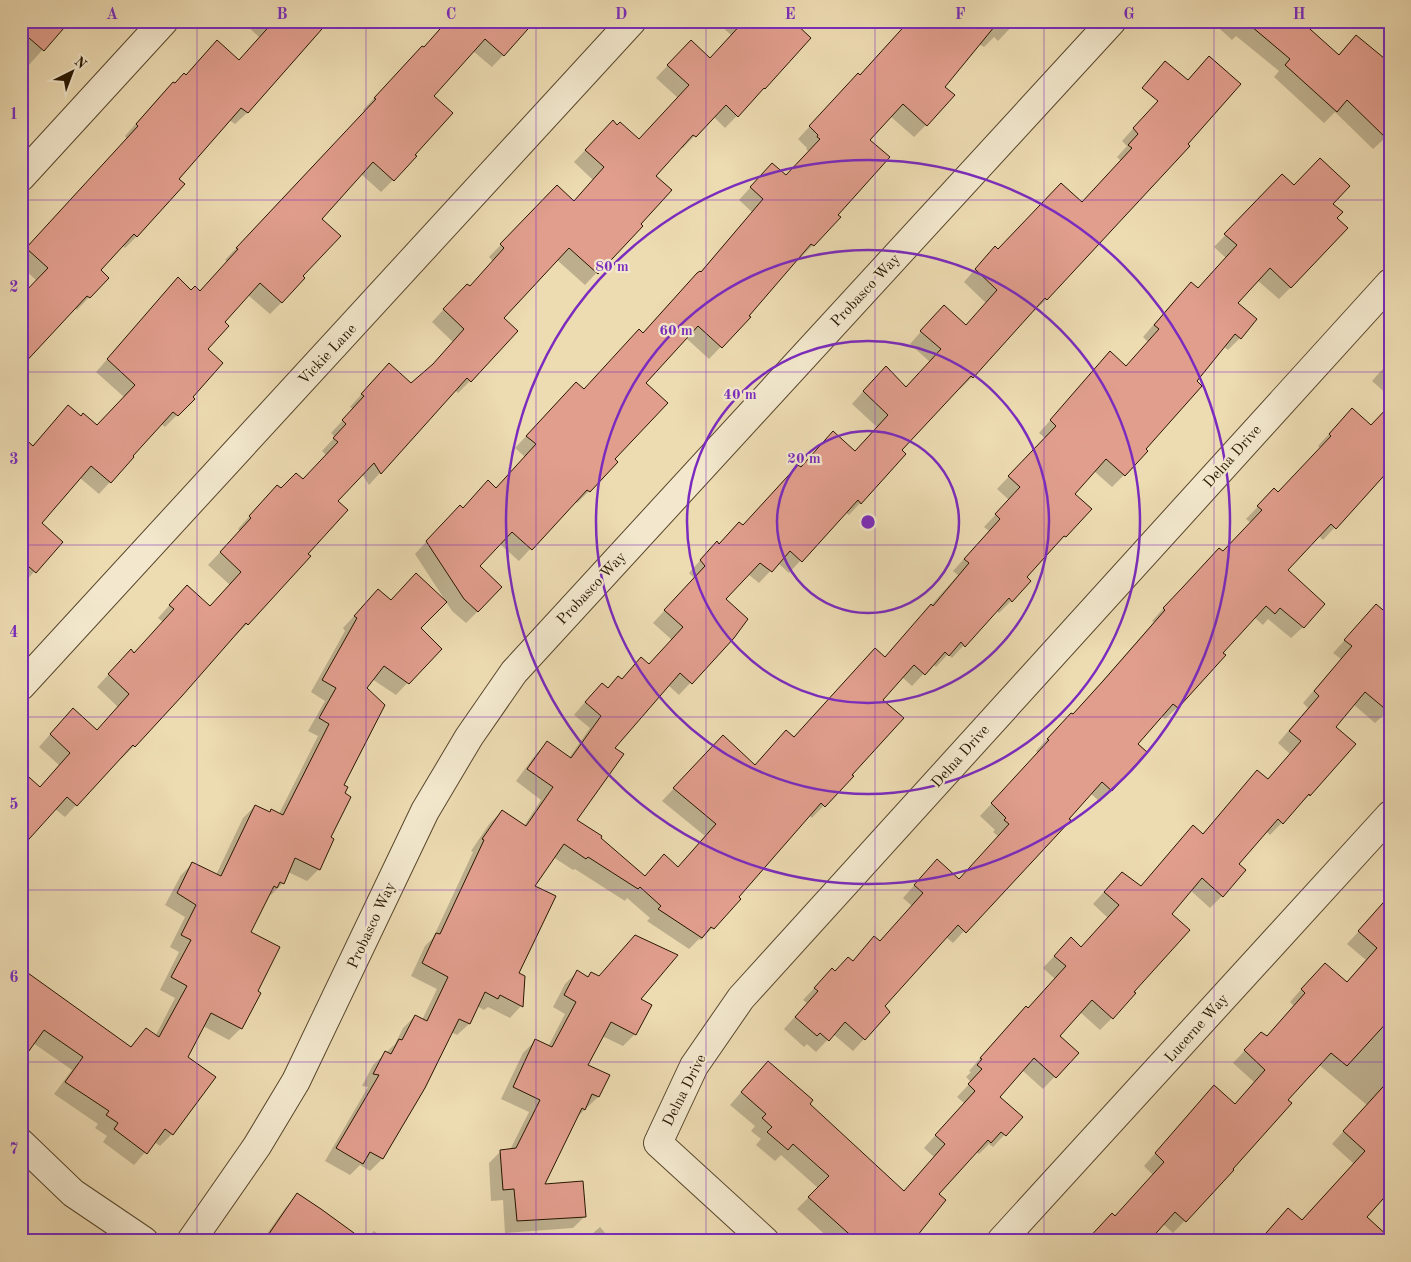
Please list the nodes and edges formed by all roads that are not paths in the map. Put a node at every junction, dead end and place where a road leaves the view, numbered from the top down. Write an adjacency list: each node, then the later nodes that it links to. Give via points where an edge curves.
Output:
1 (164, 21): 4 (street)
2 (632, 21): 6 (street, Vickie Lane)
3 (1112, 21): 10 (street, Probasco Way, via 514,672 468,737 425,811 296,1081 257,1146)
4 (21, 177)
5 (1390, 283): 11 (street, Delna Drive, via 741,998 694,1066 658,1143)
6 (21, 686)
7 (1390, 815): 12 (street, Lucerne Way)
8 (21, 1143): 9 (street, via 73,1193)
9 (144, 1241)
10 (191, 1241)
11 (765, 1241)
12 (1001, 1241)

